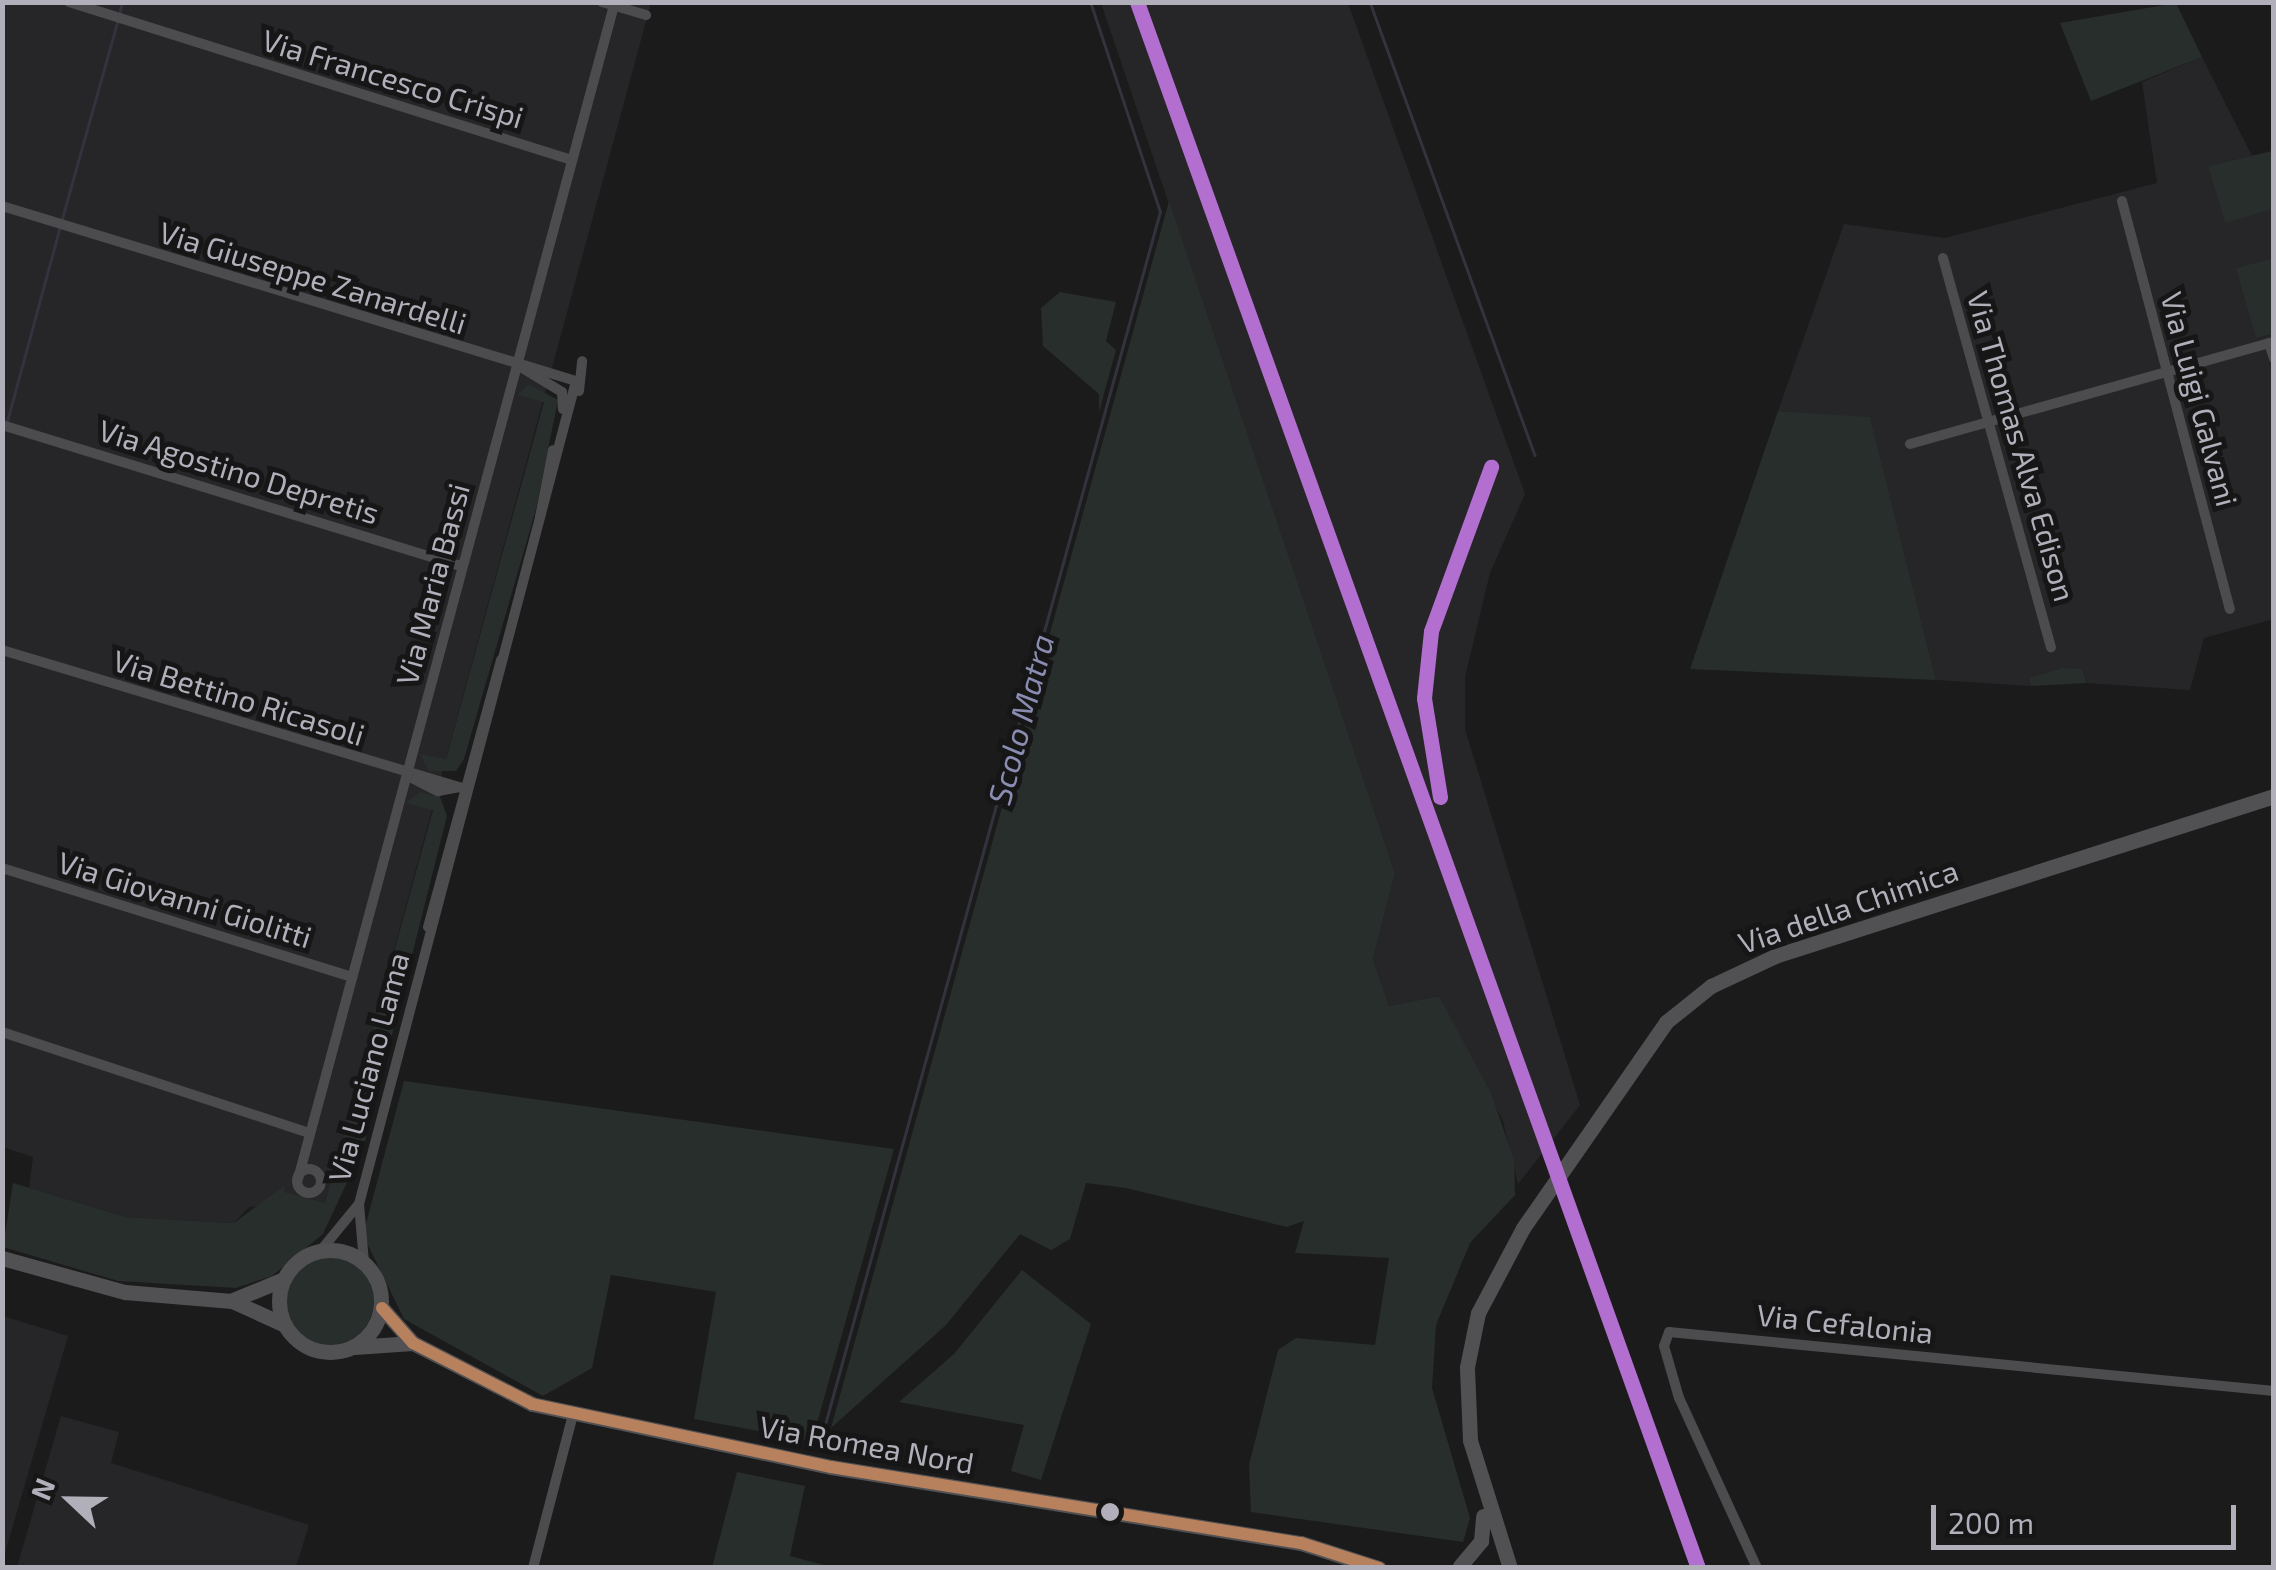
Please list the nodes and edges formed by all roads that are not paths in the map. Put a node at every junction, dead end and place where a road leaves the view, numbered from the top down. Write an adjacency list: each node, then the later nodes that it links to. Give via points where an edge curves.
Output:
1 (69, 2): 5 (street, Via Francesco Crispi)
2 (602, 2): 3 (street)
3 (615, 4): 4 (street); 5 (street, Via Maria Bassi)
4 (646, 16)
5 (572, 160): 11 (street, Via Maria Bassi)
6 (2122, 202): 13 (street, Via Luigi Galvani)
7 (2, 206): 11 (street, Via Giuseppe Zanardelli)
8 (1943, 258): 14 (street, Via Thomas Alva Edison)
9 (2272, 342): 10 (street); 13 (street)
10 (2274, 358)
11 (518, 366): 12 (street, Via Giuseppe Zanardelli); 18 (street, Via Luciano Lama, via 565,398); 19 (street, Via Maria Bassi)
12 (565, 373): 17 (street, Via Luciano Lama, via 576,381); 17 (street, Via Luciano Lama, via 582,361 586,370)
13 (2168, 374): 14 (street); 20 (street, Via Luigi Galvani)
14 (1992, 421): 16 (street); 22 (street, Via Thomas Alva Edison)
15 (2, 425): 19 (street, Via Agostino Depretis)
16 (1910, 444)
17 (558, 470): 18 (street, Via Luciano Lama)
18 (539, 530): 21 (street, Via Luciano Lama)
19 (460, 566): 26 (street, Via Maria Bassi)
20 (2230, 609)
21 (510, 638): 24 (street, Via Luciano Lama); 25 (street, Via Luciano Lama)
22 (2051, 647)
23 (2, 650): 26 (street, Via Bettino Ricasoli)
24 (494, 706): 28 (street, Via Luciano Lama); 33 (street, Via Luciano Lama)
25 (466, 768): 27 (street); 28 (street, Via Luciano Lama)
26 (407, 775): 27 (street, Via Bettino Ricasoli); 29 (street); 35 (street, Via Maria Bassi)
27 (442, 778): 28 (street, Via Bettino Ricasoli)
28 (460, 787): 29 (street); 31 (street, Via Luciano Lama); 33 (street, Via Luciano Lama)
29 (438, 790): 31 (street)
30 (2274, 796): 51 (main road, Via della Chimica, via 1758,964 1666,1022 1491,1282 1466,1367)
31 (454, 810): 34 (street, Via Luciano Lama)
32 (2, 868): 35 (street, Via Giovanni Giolitti)
33 (448, 876): 34 (street, Via Luciano Lama)
34 (426, 943): 39 (street, Via Luciano Lama)
35 (352, 977): 37 (street, Via Maria Bassi)
36 (2, 1032): 37 (street)
37 (310, 1134): 38 (street, Via Maria Bassi)
38 (298, 1179)
39 (359, 1204): 40 (street, Via Luciano Lama); 42 (street, Via Luciano Lama)
40 (322, 1249): 42 (main road); 43 (main road)
41 (2, 1258): 44 (main road, via 124,1292)
42 (364, 1262): 45 (main road)
43 (284, 1278): 44 (main road); 46 (main road)
44 (232, 1300): 46 (main road)
45 (382, 1308): 47 (main road, Via Romea Nord); 48 (main road)
46 (283, 1324): 48 (main road, via 318,1350)
47 (412, 1342): 48 (main road); 50 (main road, Via Romea Nord, via 532,1404)
48 (354, 1347)
49 (2274, 1391): 59 (street, Via Cefalonia, via 1669,1332 1664,1346 1678,1398)
50 (573, 1414): 52 (main road, Via Romea Nord); 54 (street)
51 (1481, 1487): 53 (main road, Via della Chimica, via 1484,1531); 58 (main road, Via della Chimica)
52 (1326, 1551): 55 (main road, Via Romea Nord); 56 (main road, Via Romea Nord)
53 (1458, 1567): 57 (main road)
54 (533, 1568)
55 (1354, 1568)
56 (1379, 1568)
57 (1469, 1568)
58 (1510, 1568)
59 (1758, 1568)

